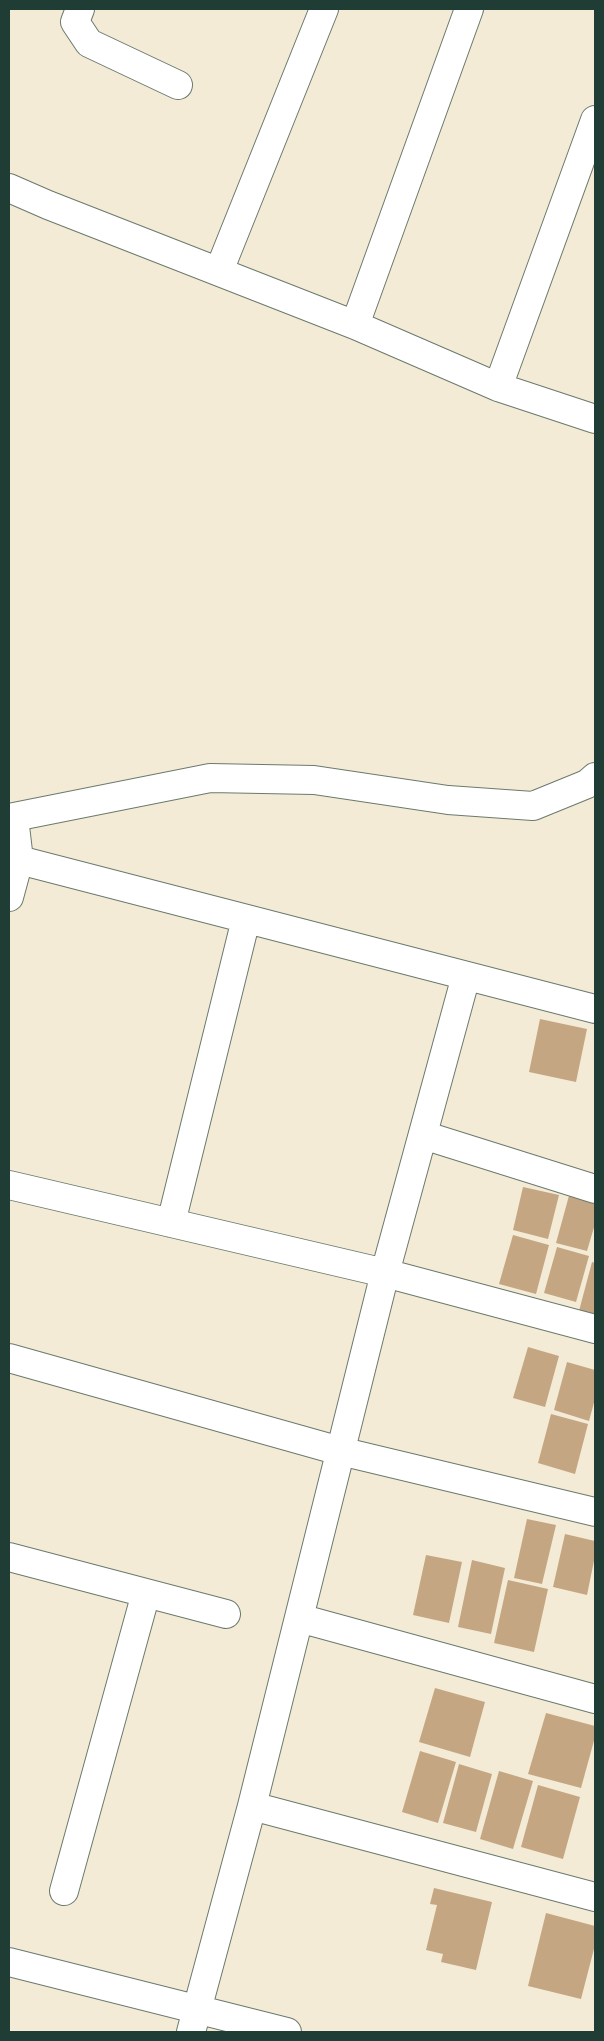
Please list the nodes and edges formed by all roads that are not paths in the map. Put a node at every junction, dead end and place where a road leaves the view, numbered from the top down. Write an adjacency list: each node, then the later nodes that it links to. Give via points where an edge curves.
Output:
1 (80, 9): 4 (street, via 75,22 89,43)
2 (324, 9): 7 (street)
3 (468, 9): 8 (street)
4 (178, 86)
5 (595, 120): 9 (street)
6 (9, 188): 7 (street)
7 (219, 271): 8 (street)
8 (355, 325): 9 (street)
9 (498, 386): 10 (street)
10 (595, 420)
11 (595, 777): 12 (street, via 587,784 533,806 448,800 314,780 210,778)
12 (11, 818): 13 (street)
13 (19, 860): 14 (street); 15 (street)
14 (9, 897)
15 (246, 919): 16 (street); 21 (street)
16 (466, 976): 17 (street); 18 (street)
17 (595, 1009)
18 (422, 1135): 20 (street); 22 (street)
19 (9, 1185): 21 (street)
20 (595, 1189)
21 (171, 1223): 22 (street)
22 (385, 1273): 23 (street); 25 (street)
23 (595, 1329)
24 (9, 1358): 25 (street)
25 (340, 1451): 26 (street); 30 (street)
26 (595, 1512)
27 (9, 1557): 28 (street)
28 (146, 1593): 29 (street); 33 (street)
29 (226, 1614)
30 (299, 1618): 31 (street); 32 (street)
31 (595, 1699)
32 (252, 1806): 34 (street); 36 (street)
33 (64, 1891)
34 (595, 1898)
35 (9, 1962): 36 (street)
36 (194, 2021): 37 (street)
37 (287, 2032)

